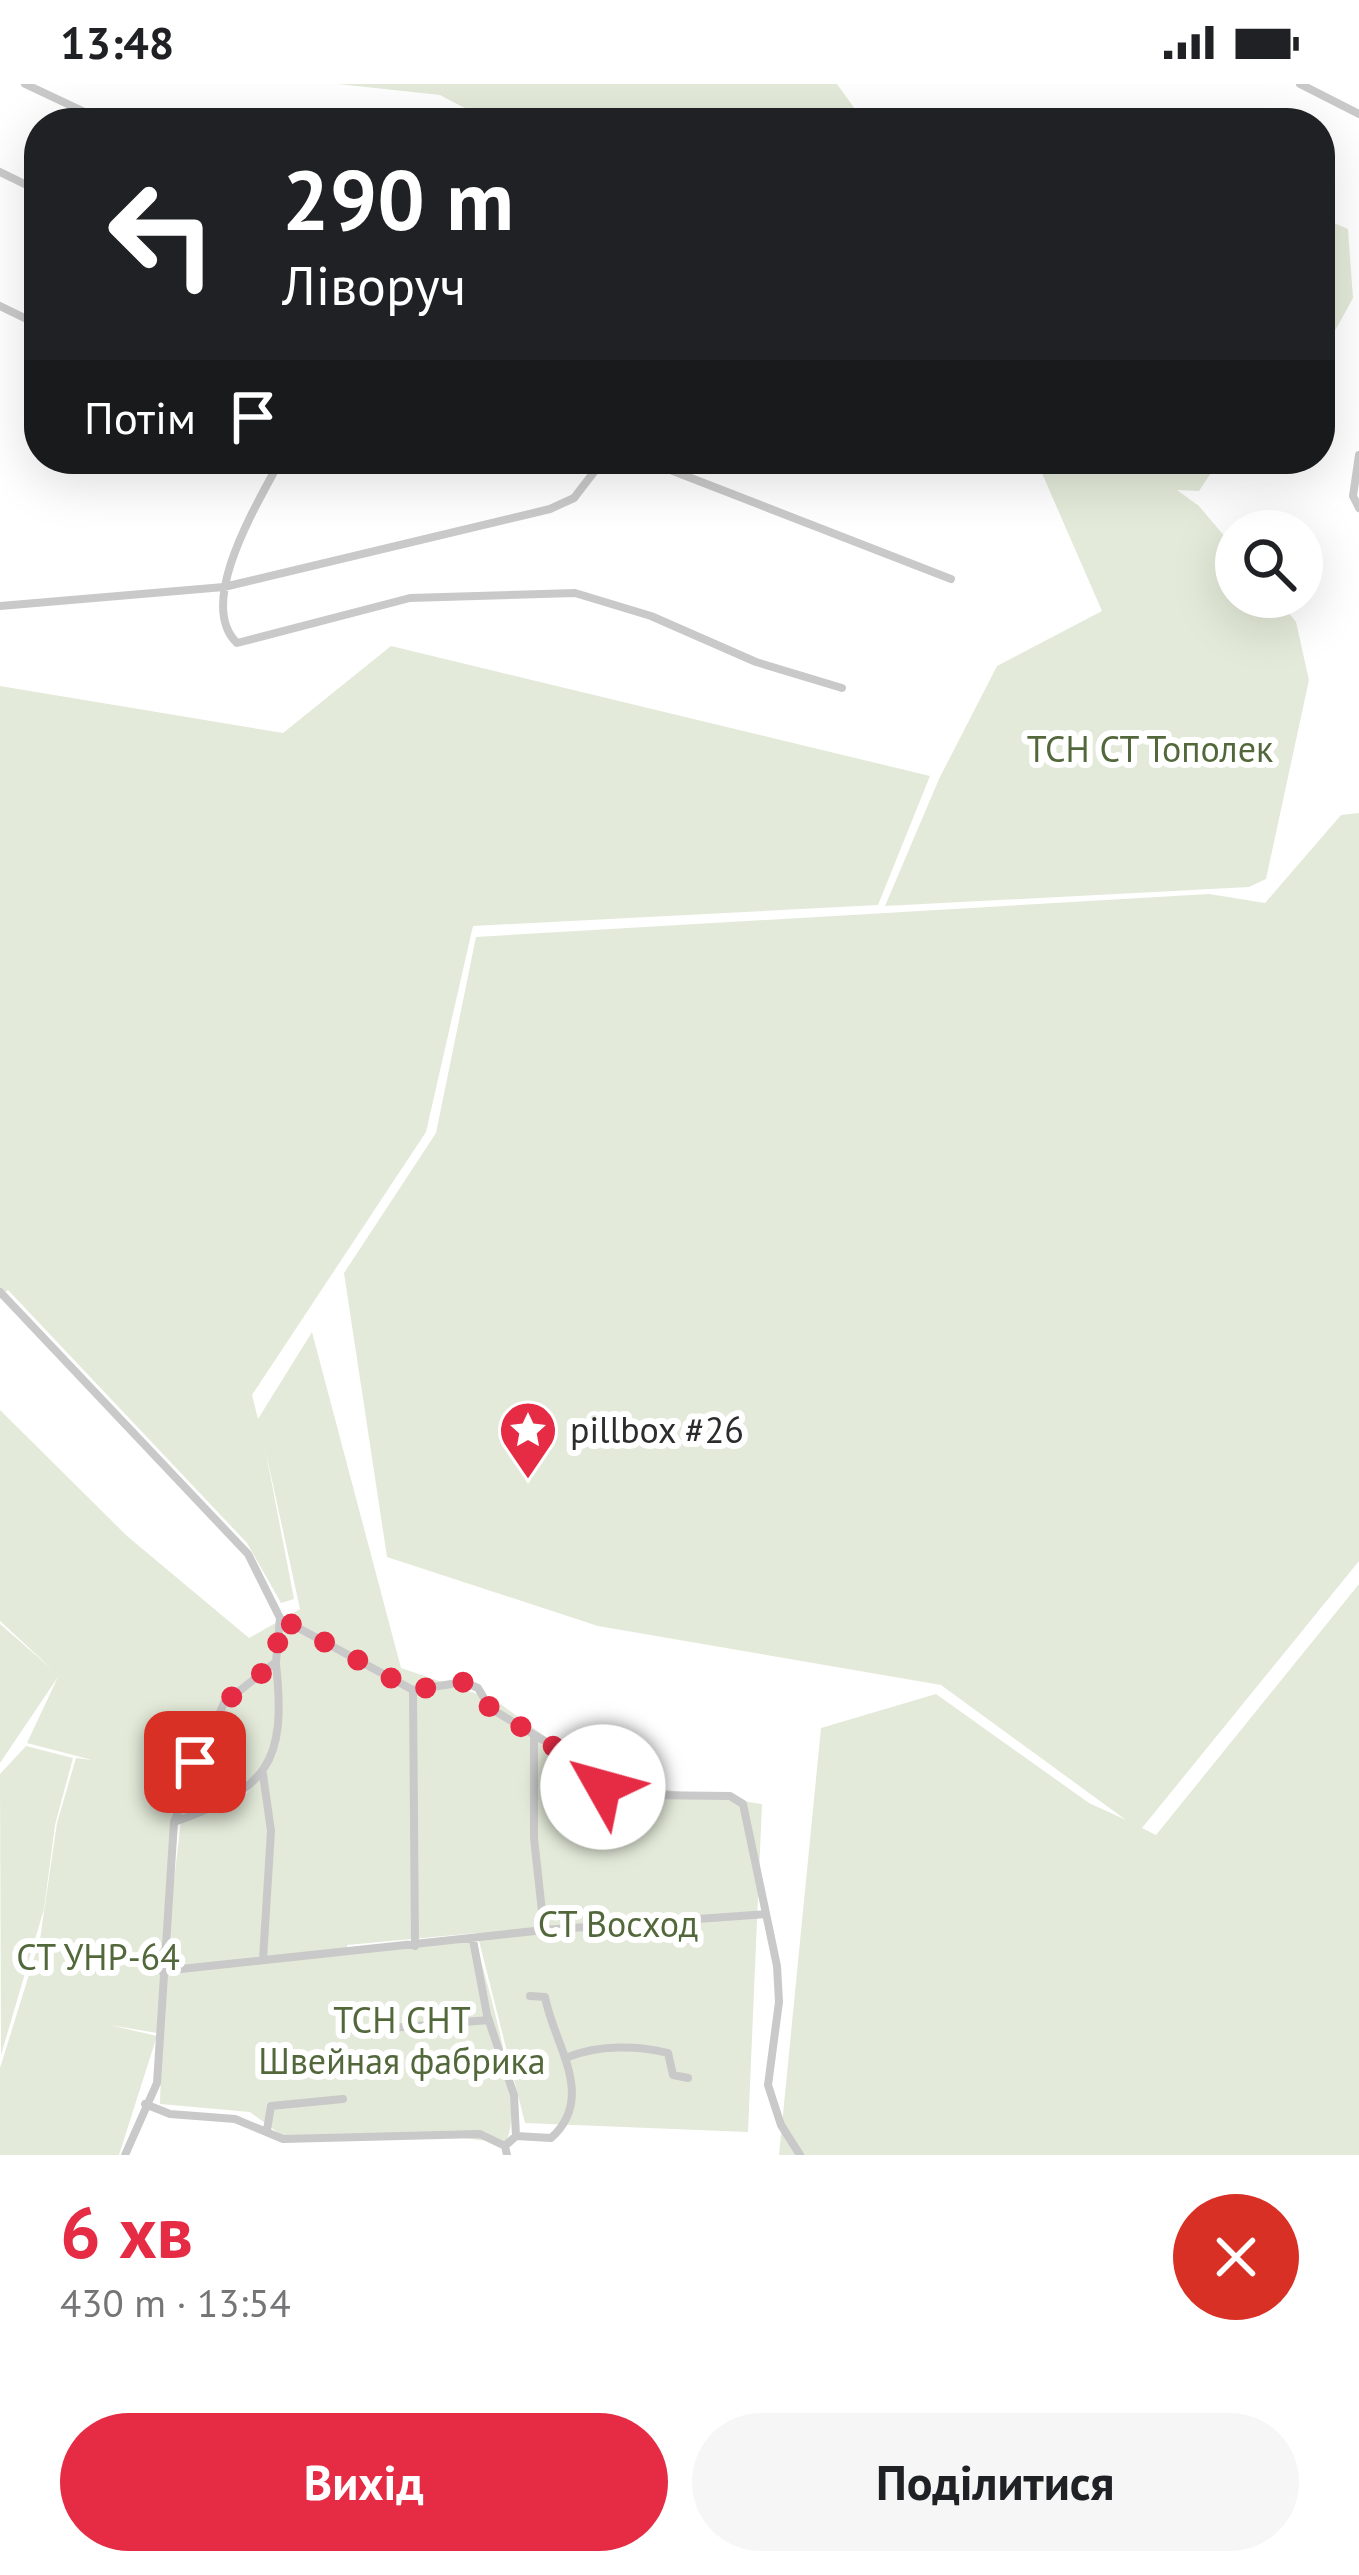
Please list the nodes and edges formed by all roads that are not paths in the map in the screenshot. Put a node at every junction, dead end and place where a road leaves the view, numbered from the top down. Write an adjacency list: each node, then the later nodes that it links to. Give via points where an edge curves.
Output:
1 (26, 84): 3 (street)
2 (1300, 84): 4 (street)
3 (76, 108)
4 (1359, 114)
5 (1359, 455): 11 (street)
6 (273, 474): 13 (street)
7 (596, 474): 13 (street, via 550,509)
8 (673, 474): 10 (street)
9 (676, 474): 10 (street)
10 (681, 476): 12 (street)
11 (1359, 508)
12 (952, 579)
13 (224, 587): 14 (street); 15 (street, via 223,624 237,643 410,598 574,592)
14 (0, 606)
15 (842, 688)
16 (0, 1292): 17 (street, via 248,1554)
17 (280, 1618): 18 (street); 19 (street)
18 (276, 1662): 21 (street, via 277,1735); 22 (street, via 224,1703)
19 (413, 1690): 20 (street, via 464,1682); 26 (street)
20 (533, 1738): 23 (street, via 571,1757 603,1787 730,1796 742,1804); 24 (street)
21 (263, 1774): 22 (street, via 229,1802); 27 (street, via 271,1832)
22 (174, 1822): 28 (street)
23 (766, 1914): 24 (street); 40 (street, via 779,2002 768,2085)
24 (544, 1930): 25 (street)
25 (473, 1940): 26 (street); 30 (street)
26 (415, 1946): 27 (street)
27 (263, 1959): 28 (street)
28 (162, 1972): 35 (street, via 157,2083)
29 (530, 1996): 32 (street, via 545,1997 552,2033)
30 (489, 2020): 31 (street); 37 (street, via 514,2096)
31 (355, 2031)
32 (568, 2056): 33 (street, via 650,2048 668,2053 673,2075); 37 (street, via 567,2123 551,2138)
33 (688, 2078)
34 (343, 2099): 36 (street, via 271,2106)
35 (146, 2104): 36 (street); 39 (street)
36 (267, 2130): 38 (street, via 283,2139 481,2134)
37 (516, 2136): 38 (street)
38 (506, 2150)
39 (125, 2155)
40 (800, 2155)

